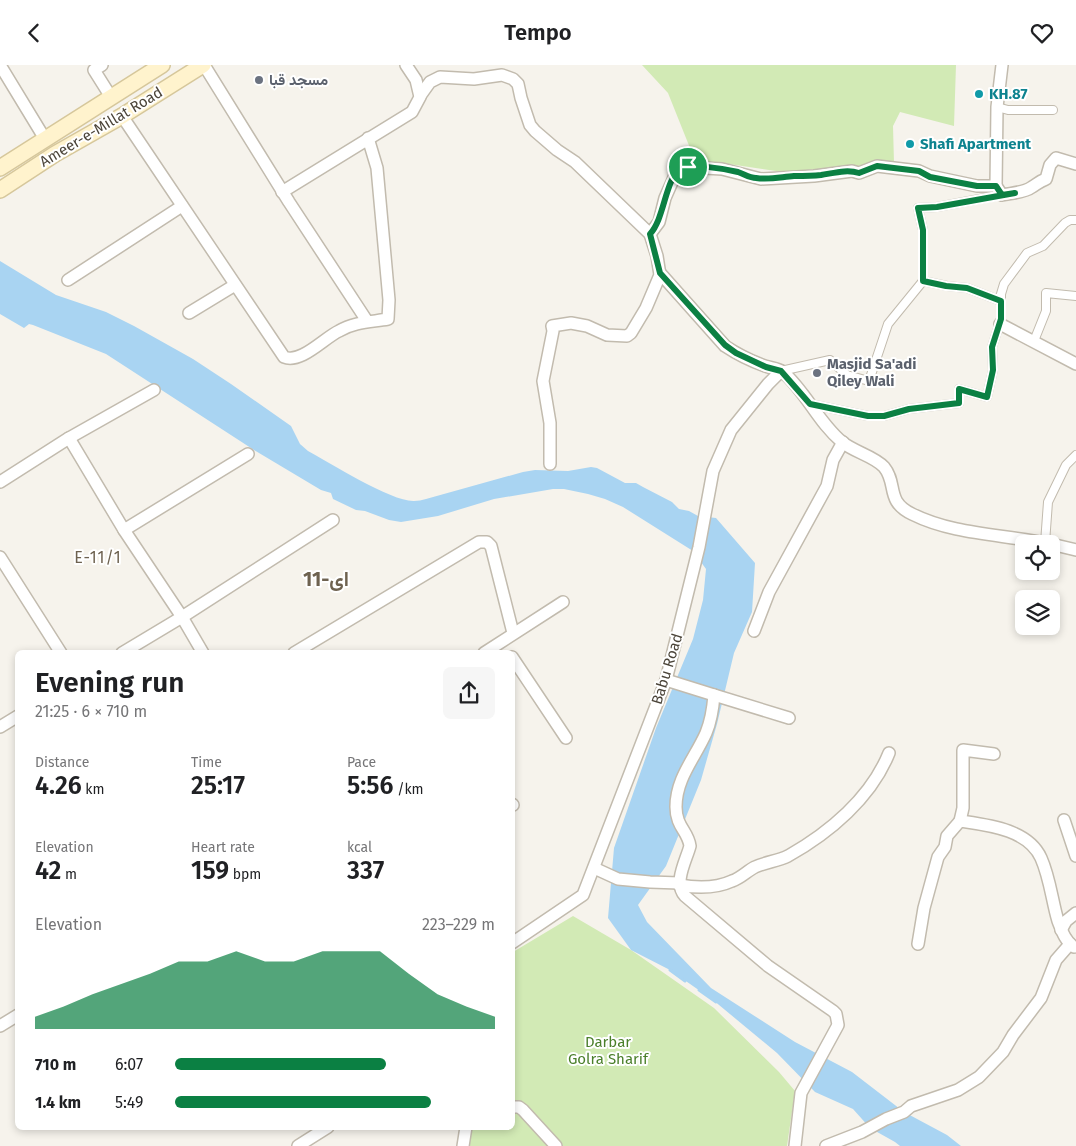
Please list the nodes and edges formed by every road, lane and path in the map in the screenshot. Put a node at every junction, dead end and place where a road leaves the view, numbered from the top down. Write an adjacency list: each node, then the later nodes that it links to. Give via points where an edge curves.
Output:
1 (0, 65): 13 (street)
2 (102, 65): 8 (street, via 94,70)
3 (162, 65): 8 (main road, Ameer-e-Millat Road)
4 (204, 65): 11 (main road, Ameer-e-Millat Road); 18 (street)
5 (406, 65): 7 (street, via 416,80)
6 (1002, 65): 9 (street)
7 (420, 96): 12 (street, via 412,112); 22 (street, via 430,83 440,77 474,79 502,75 513,79 518,84 530,125 535,131 575,161)
8 (111, 97): 13 (main road, Ameer-e-Millat Road)
9 (997, 107): 10 (street); 16 (street)
10 (1053, 110)
11 (122, 116): 17 (main road, Ameer-e-Millat Road); 20 (street)
12 (368, 138): 18 (street); 30 (street, via 377,168 389,300 388,319)
13 (45, 139): 15 (main road, Ameer-e-Millat Road)
14 (1076, 164): 19 (street, via 1056,158 1046,179)
15 (0, 168)
16 (996, 186): 19 (street, via 1002,195); 22 (street, via 977,186 930,177 919,171 877,166 859,173 771,179 722,169 688,167 676,173 659,222)
17 (0, 189)
18 (282, 192): 30 (street)
19 (1015, 193): 25 (street, via 918,208 923,230)
20 (182, 206): 24 (street); 26 (street)
21 (1076, 220): 28 (street, via 1065,223 1043,246 1022,257 1004,284)
22 (650, 234): 23 (street)
23 (660, 273): 34 (street, via 725,345 766,367); 41 (street, via 646,308 627,336 607,335 572,323 552,326 543,381 550,423)
24 (68, 279)
25 (923, 281): 28 (street, via 967,288); 34 (street, via 888,324 869,381 847,375 830,360)
26 (235, 285): 29 (street); 30 (street, via 288,359 304,354 339,330)
27 (1076, 295): 32 (street, via 1046,293 1046,311)
28 (1001, 301): 31 (street)
29 (189, 313)
30 (367, 321)
31 (1000, 324): 32 (street); 36 (street, via 992,347 993,370 987,397 959,389 959,403 909,409 884,416 868,416)
32 (1034, 341): 33 (street)
33 (1076, 364)
34 (781, 371): 36 (street); 62 (street, Babu Road, via 731,430 713,471)
35 (154, 390): 37 (street)
36 (810, 404): 38 (street)
37 (69, 438): 42 (street); 44 (street)
38 (843, 442): 46 (street, via 884,467 894,497 910,514 936,524); 52 (street, via 833,460 827,486 769,591)
39 (248, 454): 44 (street)
40 (1076, 455): 45 (street, via 1066,465 1048,502)
41 (550, 464)
42 (0, 482)
43 (333, 520): 51 (street)
44 (124, 531): 51 (street)
45 (1048, 535)
46 (1015, 539)
47 (1060, 547): 48 (street)
48 (1076, 550)
49 (0, 557): 55 (street)
50 (563, 602): 53 (street)
51 (182, 617): 56 (street); 57 (street)
52 (754, 631)
53 (513, 633): 54 (street); 58 (street, via 491,546 487,542 479,542)
54 (501, 641): 59 (street); 60 (street)
55 (59, 650)
56 (127, 650)
57 (201, 650)
58 (299, 650)
59 (488, 650)
60 (507, 650)
61 (515, 662): 67 (street)
62 (666, 680): 63 (street); 73 (street, Babu Road)
63 (714, 695): 65 (street); 74 (street, via 707,730 683,776 677,796 679,825 690,846)
64 (15, 718): 66 (street)
65 (789, 718)
66 (0, 727)
67 (566, 738)
68 (889, 753): 74 (street, via 874,782 857,803 809,843 725,883 693,887)
69 (994, 754): 71 (street, via 963,750)
70 (1064, 820): 72 (street)
71 (960, 821): 76 (street, via 1000,828 1022,838 1035,849 1044,866); 78 (street, via 947,836 938,857)
72 (1076, 856)
73 (594, 868): 74 (street, via 618,879); 77 (street, Babu Road, via 583,895)
74 (679, 884): 88 (street, via 685,896 748,950 836,1014 837,1029 801,1093)
75 (1076, 913): 76 (street)
76 (1061, 930): 79 (street)
77 (515, 941)
78 (918, 944)
79 (1073, 946): 89 (street, via 1060,954 1044,993 994,1062 979,1077 958,1090 911,1106 852,1137)
80 (15, 1017): 81 (street)
81 (0, 1026)
82 (515, 1107): 87 (street, via 523,1110)
83 (323, 1130): 85 (street)
84 (466, 1130): 86 (street)
85 (298, 1146)
86 (463, 1146)
87 (556, 1146)
88 (795, 1146)
89 (826, 1146)

